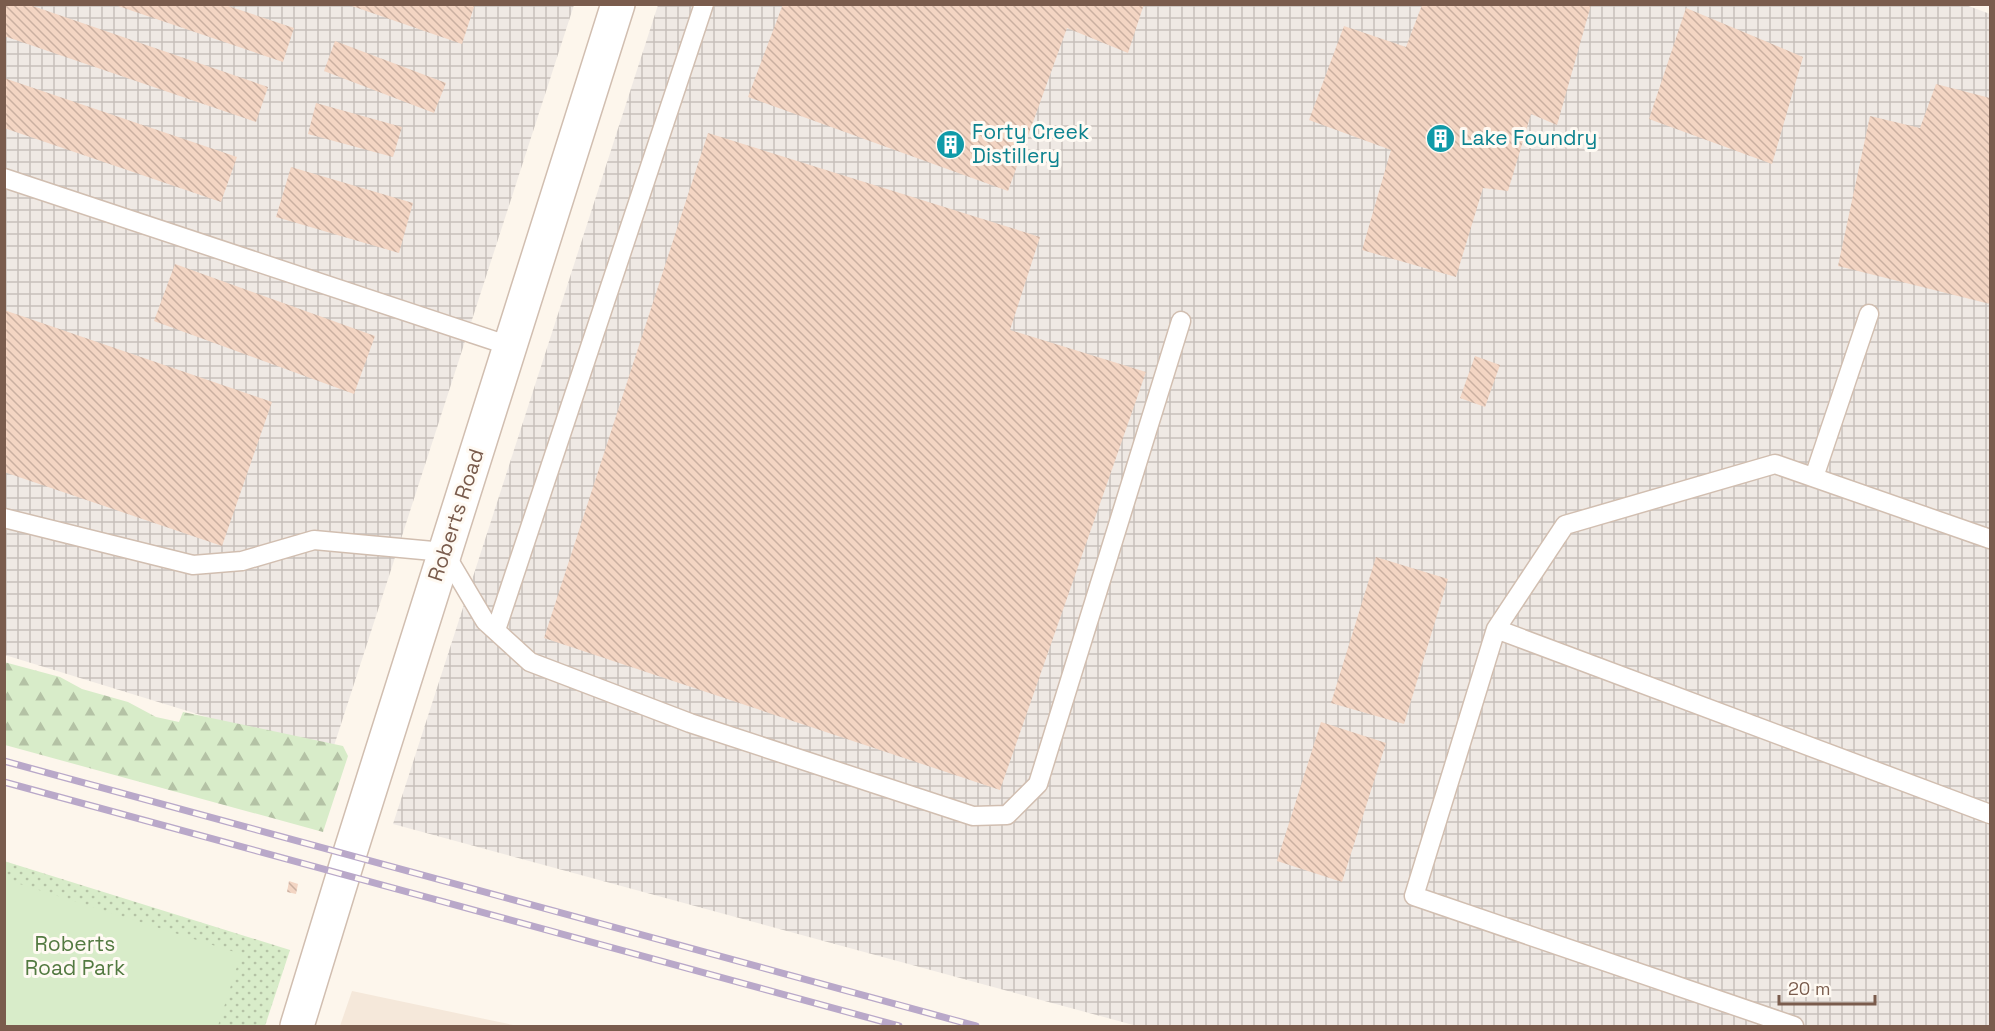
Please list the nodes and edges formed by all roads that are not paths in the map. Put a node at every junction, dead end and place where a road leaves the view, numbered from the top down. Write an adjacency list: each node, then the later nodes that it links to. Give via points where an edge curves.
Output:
1 (618, 4): 6 (street, Roberts Road)
2 (704, 4): 12 (lane)
3 (4, 178): 6 (lane)
4 (1869, 314): 7 (lane)
5 (1181, 321): 12 (lane, via 1038,784 1007,814 973,816 690,723 530,662)
6 (510, 346): 10 (street, Roberts Road)
7 (1814, 477): 9 (lane); 11 (lane, via 1775,464 1565,525)
8 (4, 518): 10 (lane, via 193,565 242,561 314,540)
9 (1990, 539)
10 (444, 552): 12 (lane, via 486,621); 14 (street, Roberts Road)
11 (1496, 629): 13 (lane); 15 (lane, via 1414,896)
12 (496, 630)
13 (1990, 814)
14 (297, 1026)
15 (1794, 1026)

